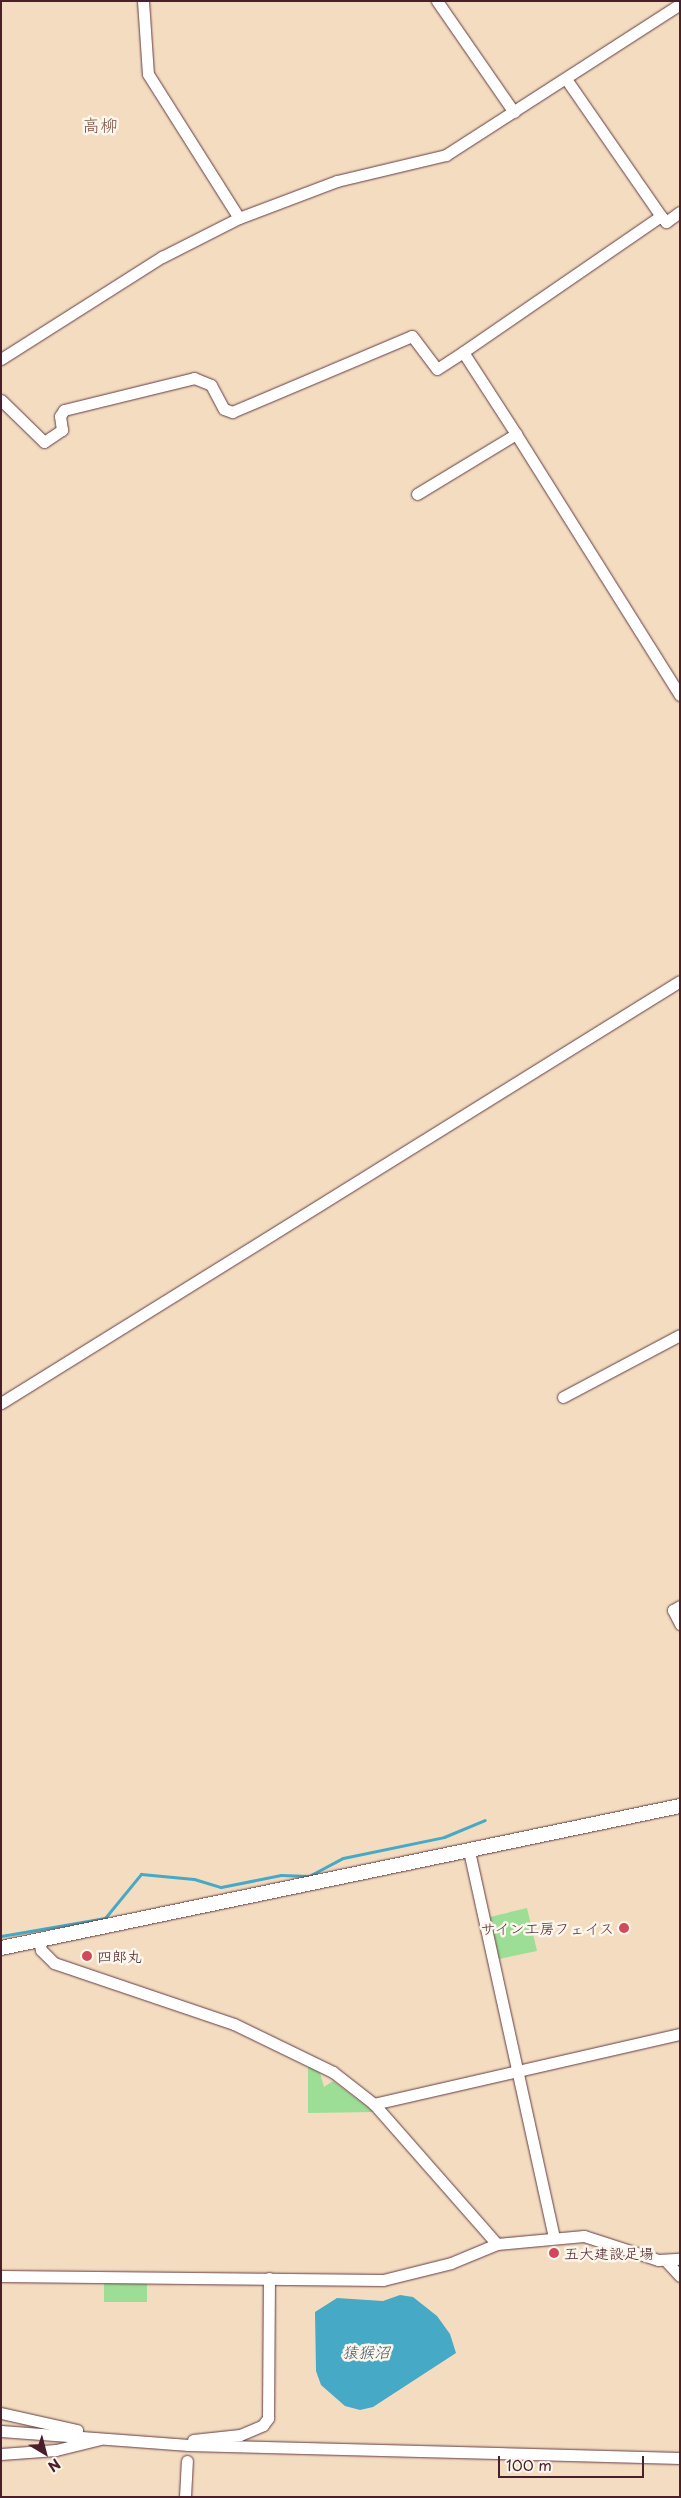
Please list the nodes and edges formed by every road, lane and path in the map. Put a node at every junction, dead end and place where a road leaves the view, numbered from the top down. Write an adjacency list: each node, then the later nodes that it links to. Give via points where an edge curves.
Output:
1 (143, 1): 8 (street, via 152,81)
2 (437, 1): 5 (street)
3 (680, 4): 4 (street)
4 (566, 79): 5 (street); 7 (street)
5 (514, 112): 8 (street, via 432,160 337,181)
6 (680, 212): 7 (street, via 666,222)
7 (661, 216): 9 (street)
8 (240, 218): 10 (street, via 162,257)
9 (463, 352): 11 (street, via 437,369 416,338 408,336 232,412 224,409 211,385 194,378 64,410 60,416 62,430 44,442); 12 (street)
10 (1, 359)
11 (1, 400)
12 (516, 434): 13 (street); 14 (street)
13 (417, 494)
14 (680, 695)
15 (680, 981): 18 (street)
16 (680, 1335): 17 (street)
17 (564, 1397)
18 (1, 1403)
19 (680, 1606): 20 (street, via 673,1610)
20 (680, 1624)
21 (680, 1806): 22 (street)
22 (469, 1851): 23 (street); 26 (street)
23 (39, 1940): 24 (street); 27 (street, via 41,1950 54,1963 270,2038 333,2072)
24 (1, 1948)
25 (680, 2034): 26 (street)
26 (519, 2070): 27 (street); 28 (street)
27 (374, 2104): 29 (street)
28 (554, 2237): 29 (street); 31 (street, via 584,2236)
29 (497, 2244): 34 (street, via 451,2263 383,2280)
30 (680, 2259): 31 (street)
31 (668, 2262): 33 (street)
32 (1, 2276): 34 (street)
33 (680, 2276)
34 (269, 2278): 38 (street, via 268,2418 263,2425 240,2435 205,2438)
35 (1, 2412): 37 (street)
36 (1, 2431): 37 (street)
37 (103, 2437): 38 (street); 39 (street, via 80,2446)
38 (188, 2445): 40 (street)
39 (1, 2454)
40 (680, 2458)
41 (187, 2461): 42 (street)
42 (185, 2497)

